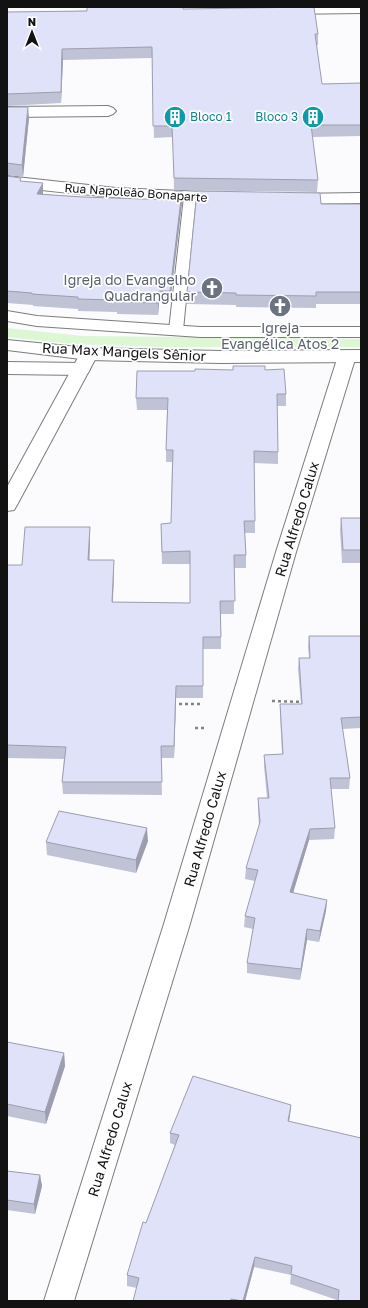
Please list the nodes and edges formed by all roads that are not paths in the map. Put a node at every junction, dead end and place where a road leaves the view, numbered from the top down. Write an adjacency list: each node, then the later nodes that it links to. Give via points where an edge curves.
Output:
1 (361, 9): 2 (street)
2 (267, 10)
3 (108, 111): 4 (street)
4 (7, 112)
5 (7, 181): 6 (street, Rua Napoleão Bonaparte, via 66,189)
6 (190, 198): 8 (street, Rua Napoleão Bonaparte); 11 (lane)
7 (361, 198): 9 (street)
8 (241, 199)
9 (275, 199)
10 (7, 316): 11 (street, Rua Max Mangels Sênior, via 37,321)
11 (176, 330): 12 (street, Rua Max Mangels Sênior)
12 (361, 332)
13 (7, 346): 15 (street, Rua Max Mangels Sênior)
14 (354, 356): 15 (street, Rua Max Mangels Sênior); 18 (street, Rua Alfredo Calux, via 286,552 176,927)
15 (85, 361): 16 (street); 17 (street)
16 (7, 368)
17 (7, 505)
18 (59, 1301)

